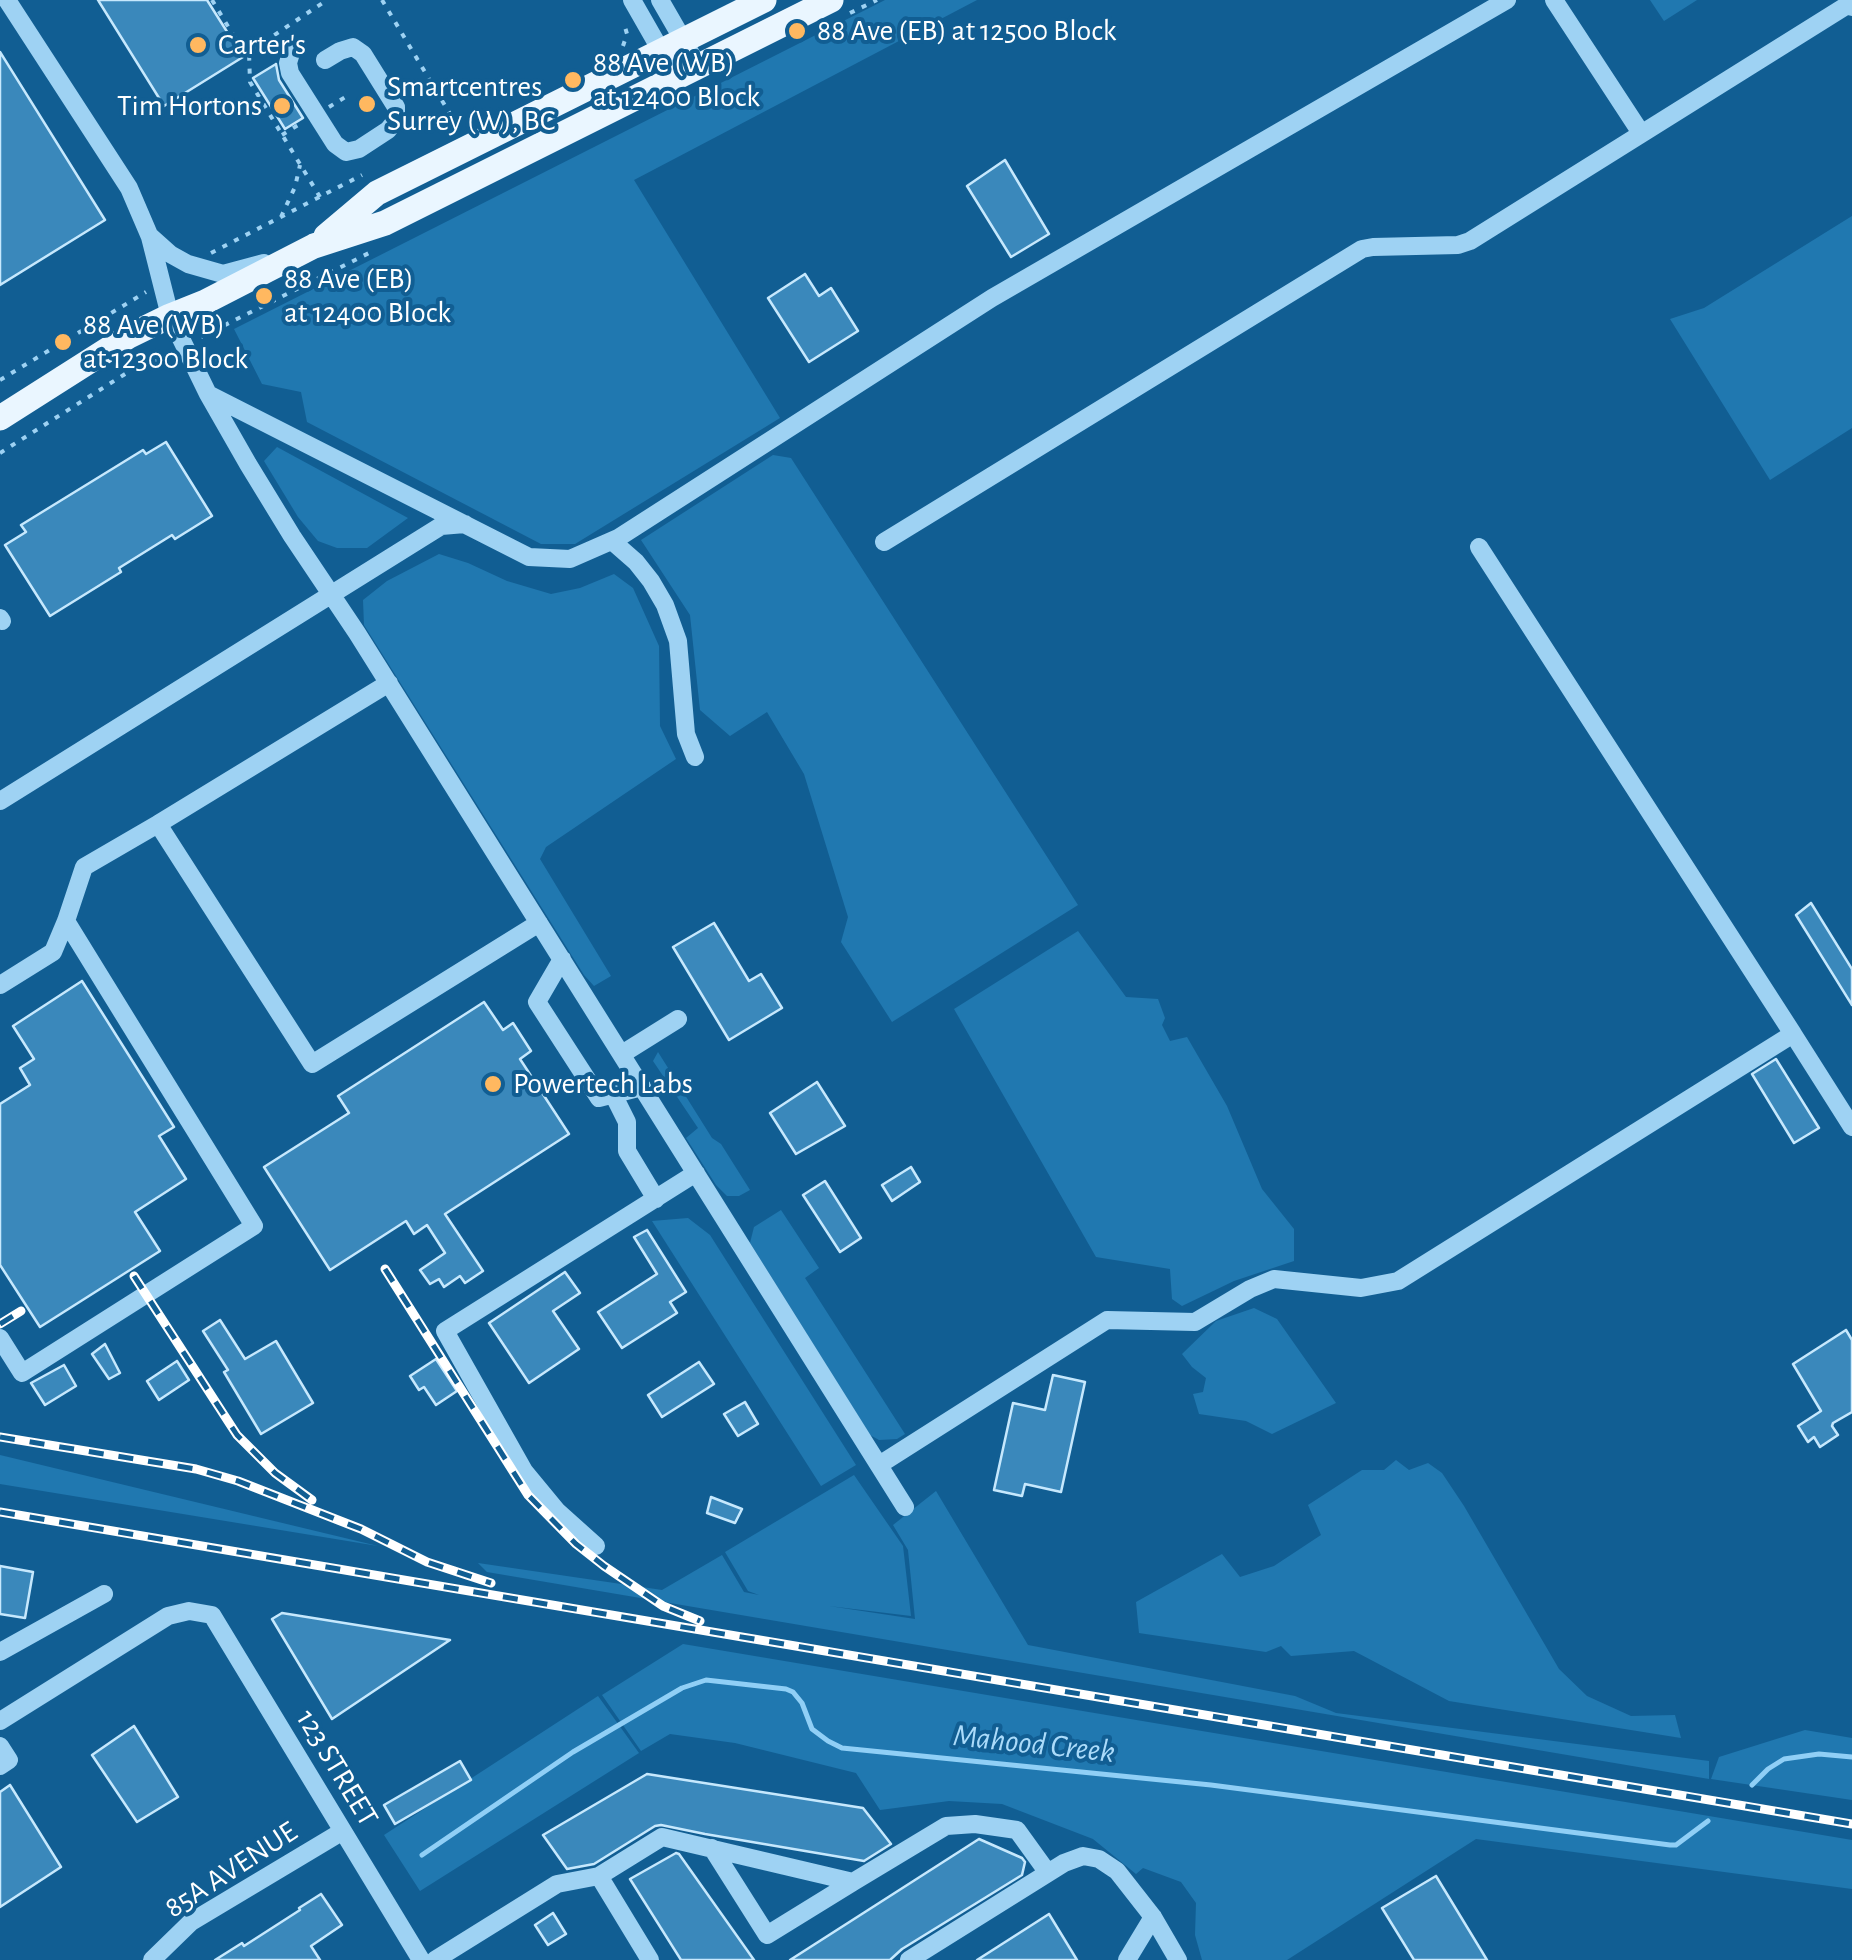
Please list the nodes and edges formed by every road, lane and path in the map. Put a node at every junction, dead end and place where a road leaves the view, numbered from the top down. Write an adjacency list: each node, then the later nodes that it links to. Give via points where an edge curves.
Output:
1 (8, 0): 25 (street, via 130,188)
2 (212, 0): 14 (path)
3 (382, 0): 19 (path, via 450,114)
4 (632, 0): 13 (street)
5 (660, 0): 13 (street)
6 (764, 0): 13 (main road)
7 (831, 0): 17 (main road)
8 (1507, 0): 39 (street, via 992,298)
9 (1554, 0): 20 (street)
10 (1852, 8): 20 (street)
11 (624, 24): 12 (path)
12 (623, 46)
13 (673, 46): 17 (street); 26 (main road, via 377,193)
14 (248, 52)
15 (291, 52): 16 (street, via 290,73 336,144 346,152 359,149 388,130 396,107 354,48)
16 (325, 60)
17 (687, 71): 26 (main road, via 384,223)
18 (311, 117): 21 (path)
19 (463, 124)
20 (1641, 133): 40 (street, via 1470,241 1362,250)
21 (282, 135)
22 (300, 164): 24 (path)
23 (365, 174): 24 (path)
24 (280, 217): 27 (path)
25 (150, 237): 28 (street, via 188,264 223,274); 32 (street)
26 (314, 246): 28 (main road)
27 (208, 254)
28 (290, 256): 32 (main road)
29 (140, 296): 34 (path)
30 (264, 296): 31 (path)
31 (268, 304)
32 (170, 316): 35 (street); 36 (main road)
33 (158, 360): 37 (path, via 144,362)
34 (0, 380)
35 (208, 394): 38 (street); 42 (street)
36 (0, 418)
37 (0, 453)
38 (466, 524): 39 (street, via 529,558 570,560); 42 (street, via 441,526)
39 (612, 540): 44 (street, via 651,581 678,641 686,734)
40 (884, 542)
41 (1479, 547): 52 (street)
42 (332, 592): 43 (street); 45 (street)
43 (389, 683): 46 (street); 48 (street)
44 (695, 757)
45 (0, 801)
46 (158, 824): 47 (street, via 84,868); 48 (street, via 312,1064)
47 (66, 921): 50 (street, via 53,952); 59 (street, via 254,1226 22,1373)
48 (539, 923): 49 (street)
49 (562, 959): 53 (street); 55 (street, via 537,1002 600,1098)
50 (0, 985)
51 (678, 1019): 53 (street)
52 (1793, 1034): 56 (street); 60 (street, via 1398,1280 1361,1288 1274,1280 1195,1322 1108,1320)
53 (622, 1054): 54 (street)
54 (642, 1087): 55 (street); 57 (street)
55 (613, 1094): 58 (street, via 627,1122 628,1152)
56 (1852, 1128)
57 (696, 1173): 58 (street); 60 (street)
58 (656, 1198): 62 (street, via 445,1331 524,1471)
59 (0, 1338)
60 (879, 1465): 61 (street)
61 (905, 1507)
62 (596, 1546)
63 (104, 1594): 64 (street)
64 (0, 1652)
65 (0, 1721): 68 (street, 123 STREET, via 168,1616 212,1615)
66 (0, 1746): 67 (street, via 9,1760)
67 (0, 1766)
68 (343, 1831): 74 (street, 85A AVENUE, via 191,1922); 75 (street, 123 STREET)
69 (712, 1848): 71 (street, via 662,1837); 72 (street); 72 (street, via 767,1935)
70 (1048, 1873): 72 (street, via 1018,1830 976,1824 946,1826); 73 (street, via 1074,1858 1099,1859); 78 (street)
71 (599, 1876): 76 (street, via 557,1884); 77 (street)
72 (853, 1882)
73 (1154, 1917): 79 (street); 80 (street)
74 (152, 1960)
75 (421, 1960)
76 (435, 1960)
77 (650, 1960)
78 (909, 1960)
79 (1126, 1960)
80 (1178, 1960)

